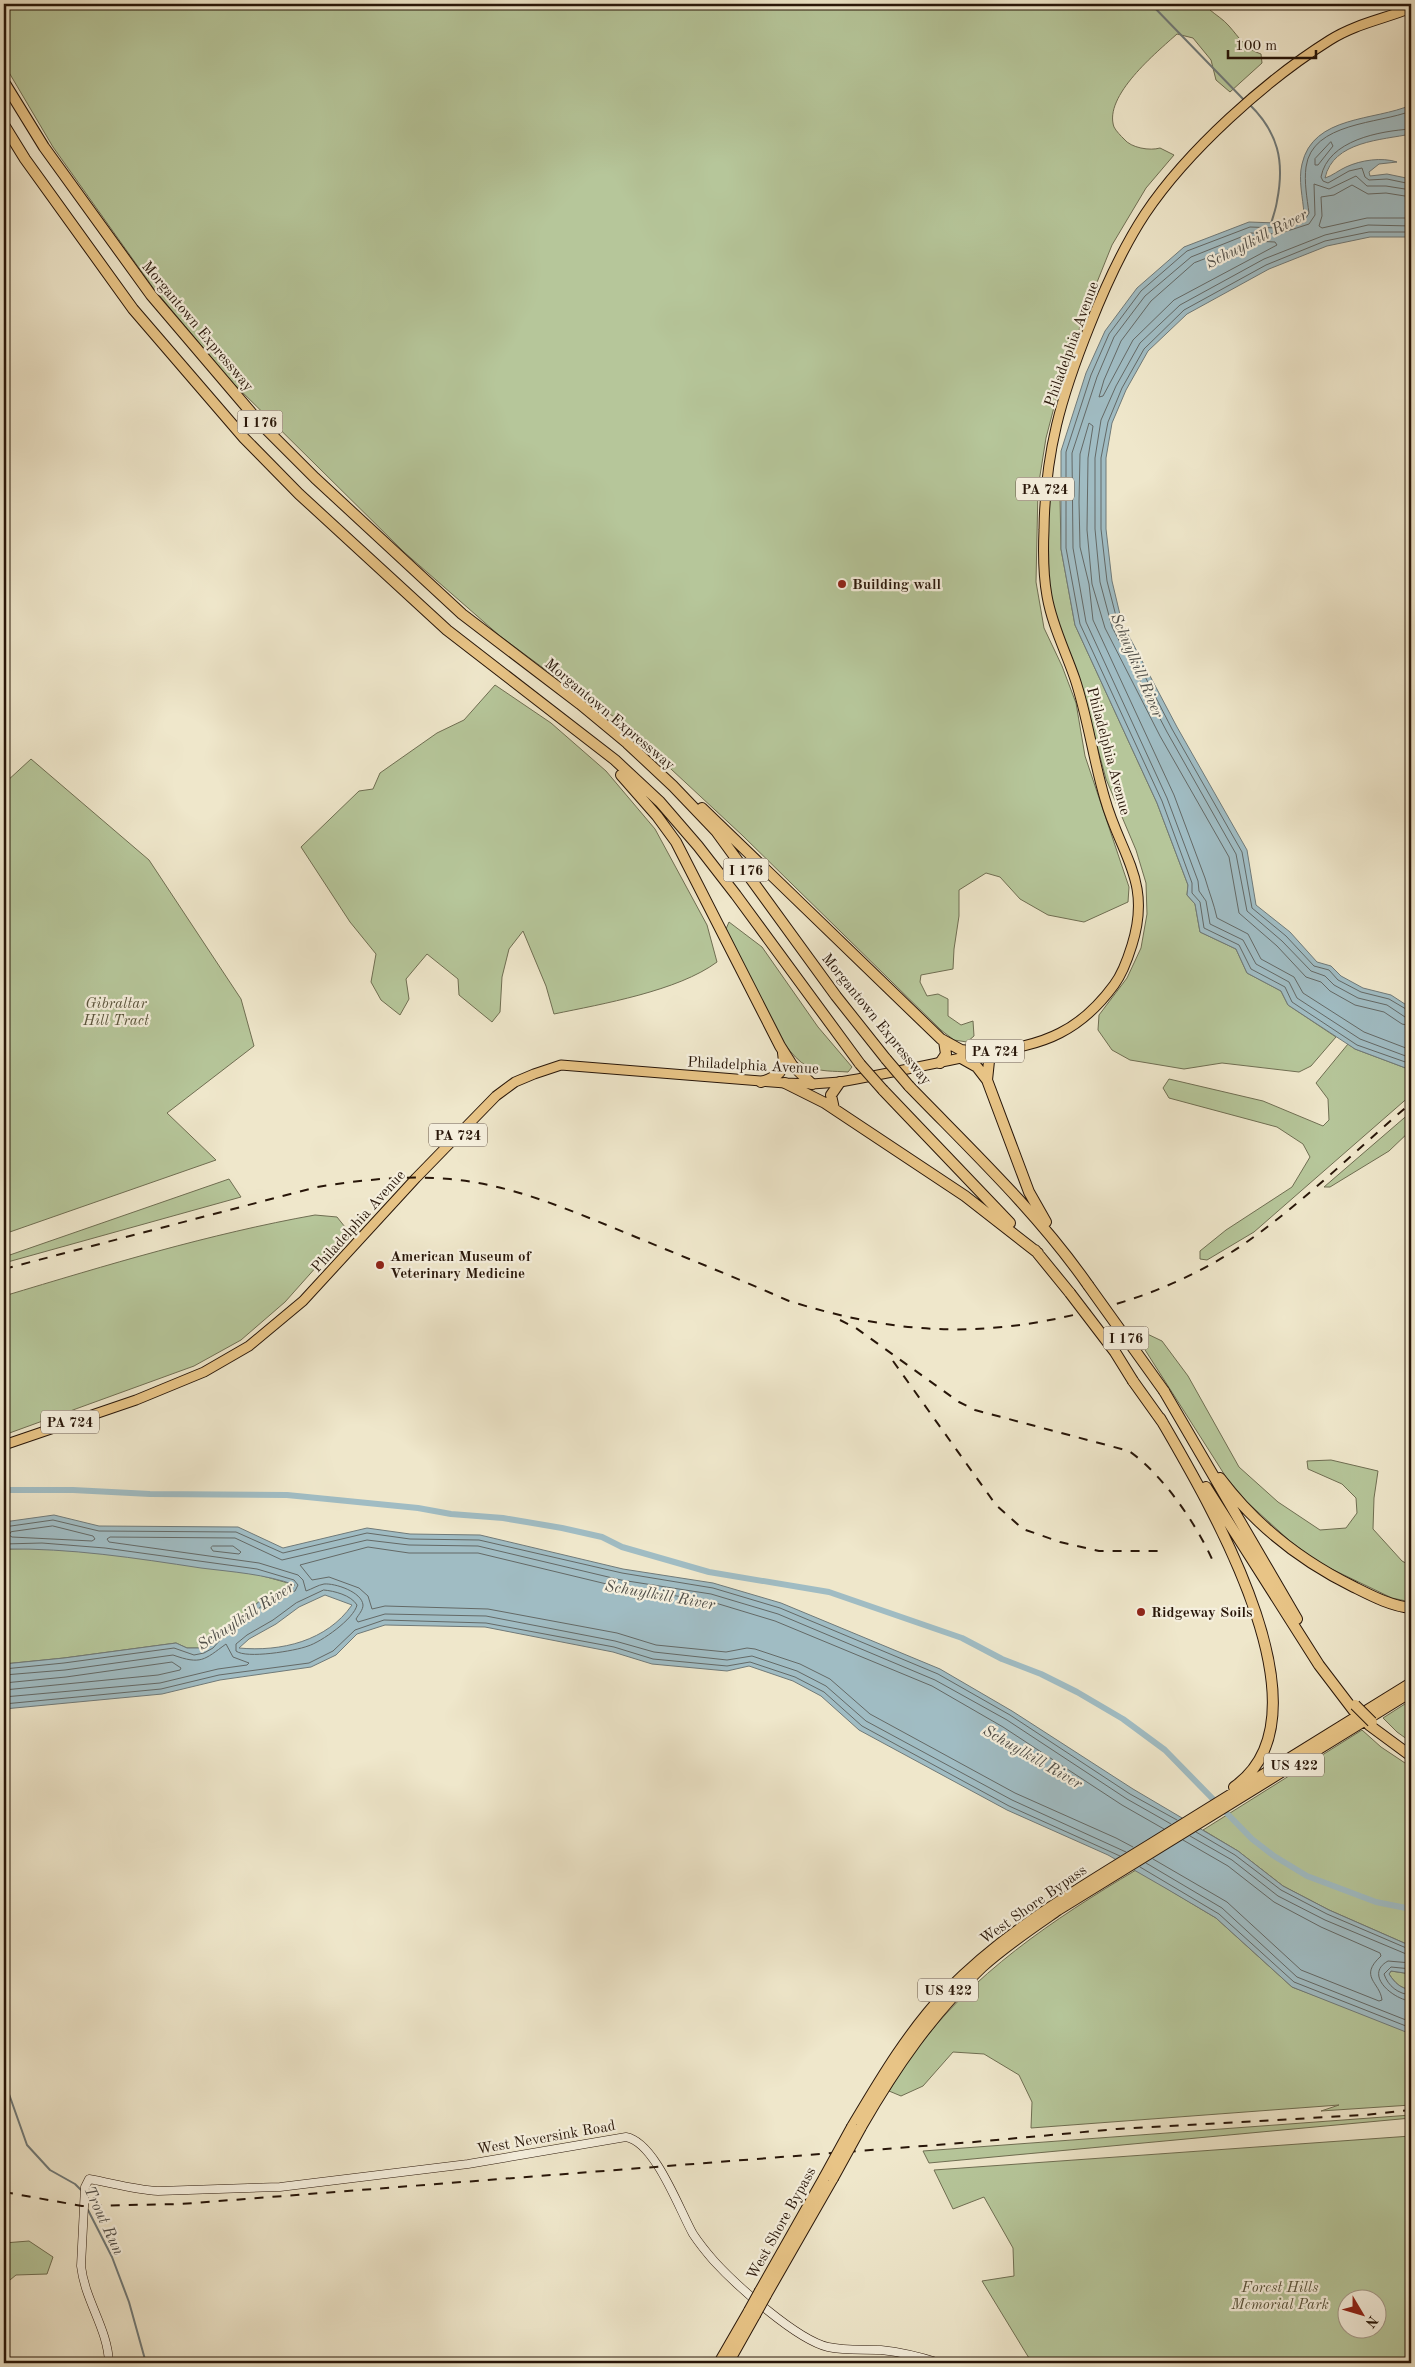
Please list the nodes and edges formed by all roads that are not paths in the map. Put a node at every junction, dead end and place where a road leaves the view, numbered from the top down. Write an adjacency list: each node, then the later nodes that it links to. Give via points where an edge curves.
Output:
1 (1411, 8): 7 (main road, Philadelphia Avenue / PA 724, via 1334,37 1284,72 1234,114 1171,181 1145,214 1126,244 1097,307 1075,363 1046,469 1044,581 1056,632 1079,692 1106,802 1137,882 1140,902 1137,930 1115,983 1086,1016 1049,1038)
2 (4, 82): 4 (highway, Morgantown Expressway / I 176, via 44,147 151,295 260,423 462,614)
3 (4, 125): 5 (highway, I 176, via 133,309 244,438 447,630)
4 (580, 704): 6 (highway, via 652,760); 18 (highway, Morgantown Expressway / I 176, bridge, via 667,780 716,831 886,1059)
5 (566, 723): 8 (highway, via 630,783 676,842); 19 (highway, I 176, bridge, via 615,760 660,802 698,846 860,1064)
6 (944, 1041): 9 (highway, via 961,1050); 11 (highway, via 946,1054)
7 (996, 1051): 9 (main road, Philadelphia Avenue / PA 724); 12 (highway, via 989,1062)
8 (783, 1052): 13 (highway, via 781,1072); 16 (highway)
9 (985, 1053): 10 (main road, Philadelphia Avenue / PA 724)
10 (961, 1058): 11 (main road, Philadelphia Avenue / PA 724); 12 (highway, via 977,1067)
11 (940, 1063): 14 (main road, Philadelphia Avenue / PA 724)
12 (987, 1080): 18 (highway, via 1032,1200)
13 (761, 1082): 15 (main road, Philadelphia Avenue / PA 724); 22 (main road, Philadelphia Avenue / PA 724, via 560,1065 515,1082 496,1096 416,1178 303,1301 257,1340 230,1358 136,1400)
14 (840, 1082): 16 (main road, Philadelphia Avenue / PA 724); 17 (highway, via 831,1095)
15 (785, 1083): 16 (main road, Philadelphia Avenue / PA 724); 17 (highway)
16 (812, 1084)
17 (834, 1109): 19 (highway, via 965,1196)
18 (1061, 1246): 21 (highway, Morgantown Expressway / I 176, bridge, via 1164,1391)
19 (1038, 1254): 20 (highway, I 176, bridge, via 1116,1352)
20 (1160, 1418): 26 (highway, via 1315,1659); 30 (highway, via 1195,1478 1232,1553 1256,1615 1272,1678 1273,1719 1266,1749)
21 (1183, 1423): 23 (highway, via 1232,1493 1272,1535 1326,1573 1378,1599); 26 (highway, via 1317,1653)
22 (4, 1445)
23 (1411, 1608)
24 (1411, 1683): 30 (highway, West Shore Bypass / US 422)
25 (1411, 1692): 30 (highway, West Shore Bypass / US 422)
26 (1354, 1708): 27 (highway, bridge)
27 (1370, 1724): 28 (highway); 29 (highway)
28 (1411, 1750)
29 (1411, 1756)
30 (1226, 1800): 31 (highway, West Shore Bypass / US 422); 31 (highway, West Shore Bypass / US 422, via 1173,1830)
31 (1084, 1890): 32 (highway, West Shore Bypass / US 422, bridge, via 983,1966 909,2049 857,2127)
32 (752, 2313): 34 (highway, West Shore Bypass / US 422); 35 (highway, West Shore Bypass / US 422)
33 (109, 2363): 36 (street, West Neversink Road, via 107,2343 85,2290 82,2273 85,2187 89,2179 158,2191 280,2187 468,2164 615,2137 630,2138 643,2145 657,2164 694,2234 714,2261 800,2335 830,2347 897,2352)
34 (719, 2363)
35 (728, 2363)
36 (940, 2363)

